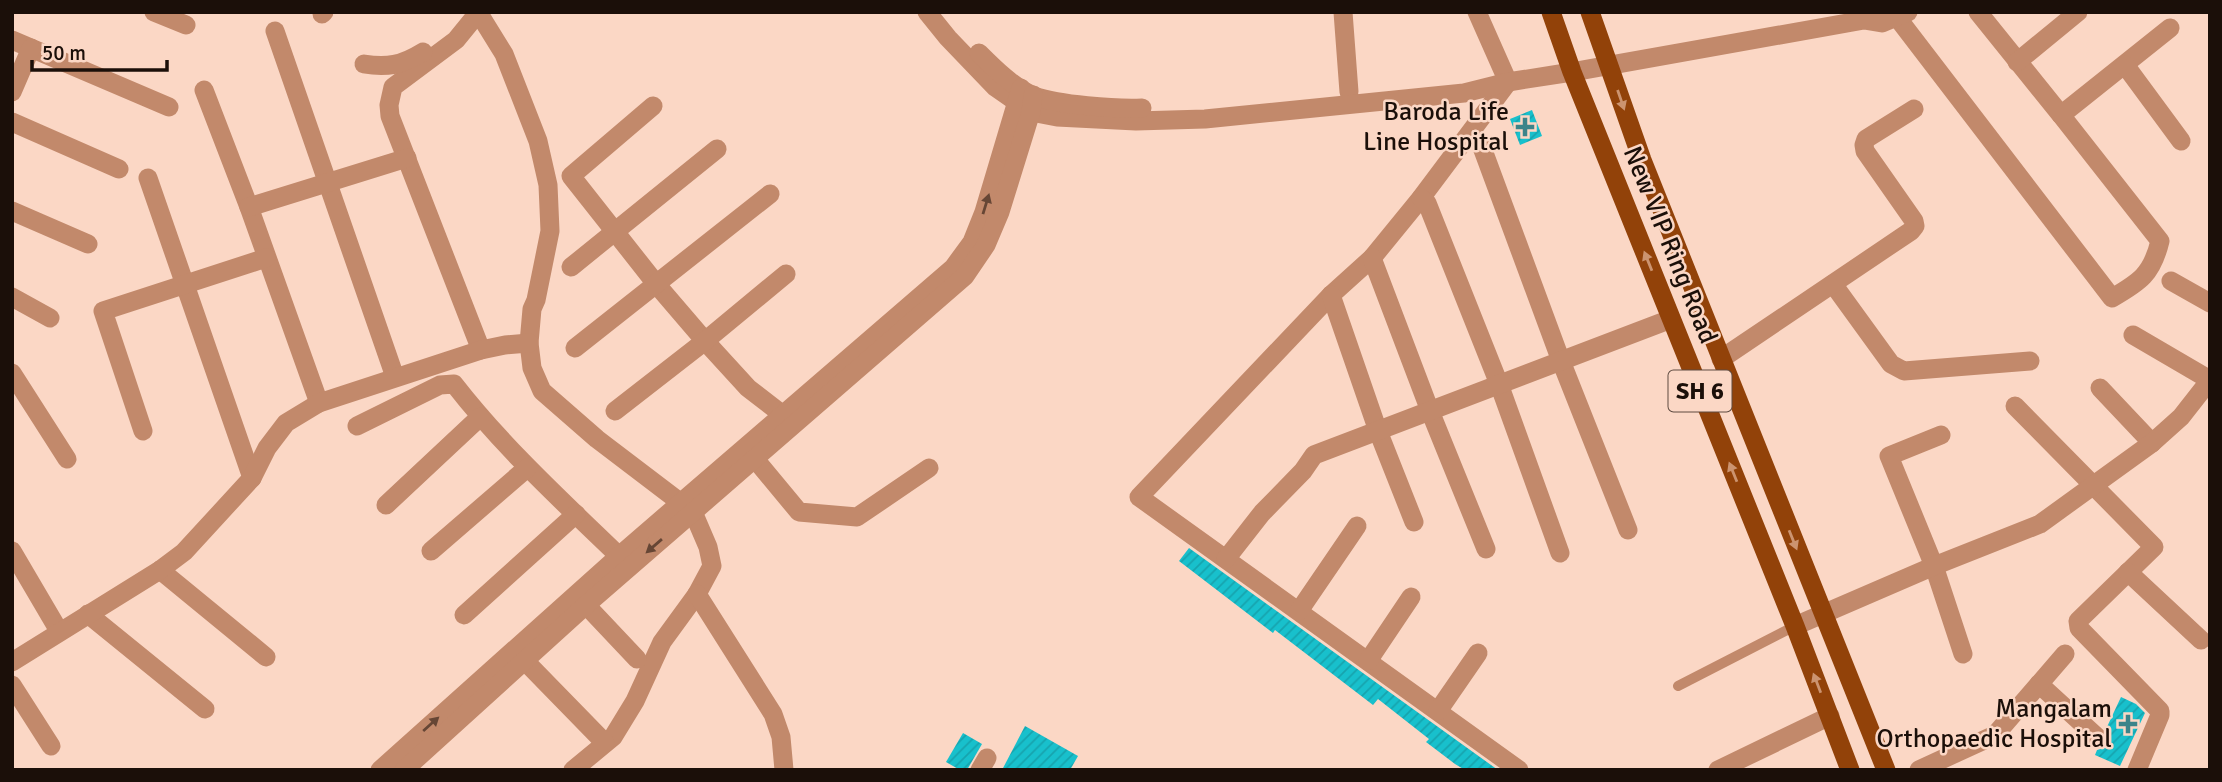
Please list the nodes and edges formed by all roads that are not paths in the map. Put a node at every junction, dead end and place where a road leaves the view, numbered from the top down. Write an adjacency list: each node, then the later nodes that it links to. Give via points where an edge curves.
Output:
1 (154, 12): 13 (street)
2 (928, 12): 27 (street, via 995,87)
3 (944, 12): 27 (street)
4 (1343, 12): 26 (street)
5 (1476, 12): 23 (street)
6 (1551, 12): 22 (main road, New VIP Ring Road / SH 6)
7 (1590, 12): 20 (main road, New VIP Ring Road / SH 6)
8 (1978, 12): 18 (street)
9 (2078, 12): 18 (street)
10 (478, 13): 19 (street, via 396,66); 36 (street, via 457,40 393,87 390,116); 61 (street, via 504,54 538,141 548,184 550,232)
11 (1899, 14): 12 (street, via 1882,23); 31 (street, via 2112,298 2138,283 2155,261 2161,241)
12 (1867, 16): 20 (street)
13 (186, 25)
14 (2170, 27): 21 (street)
15 (275, 31): 39 (street)
16 (12, 40): 17 (street)
17 (31, 48): 25 (street); 29 (street)
18 (2017, 62): 31 (street)
19 (363, 64)
20 (1609, 65): 22 (street); 64 (main road, New VIP Ring Road / SH 6, one-way to 64)
21 (2125, 65): 31 (street); 34 (street)
22 (1572, 72): 23 (street); 58 (main road, New VIP Ring Road / SH 6, one-way to 22)
23 (1508, 82): 26 (street, via 1464,80); 27 (street, via 1464,93 1205,119 1057,117); 33 (street)
24 (204, 90): 42 (street)
25 (12, 92)
26 (1349, 92): 27 (street, via 1202,107 1137,108)
27 (1025, 99): 76 (street, one-way to 27, via 953,268 972,242); 84 (street, via 1000,212 986,246 965,276)
28 (653, 106): 44 (street, via 571,176)
29 (169, 107)
30 (1914, 109): 52 (street, via 1866,139 1864,145 1915,226)
31 (2061, 115)
32 (12, 122): 37 (street)
33 (1471, 132): 41 (street); 65 (street, via 1480,142)
34 (2181, 141)
35 (717, 149): 44 (street)
36 (407, 158): 39 (street); 63 (street)
37 (119, 169)
38 (148, 178): 51 (street)
39 (327, 182): 42 (street); 68 (street)
40 (770, 194): 53 (street)
41 (1421, 198): 47 (street); 70 (street, via 1427,203)
42 (249, 207): 46 (street)
43 (12, 211): 45 (street)
44 (615, 231): 48 (street); 53 (street)
45 (88, 244)
46 (266, 258): 51 (street); 72 (street)
47 (1372, 258): 54 (street); 75 (street)
48 (572, 267)
49 (786, 274): 60 (street)
50 (2171, 281): 56 (street)
51 (185, 284): 79 (street, via 103,311); 87 (street)
52 (1833, 284): 64 (street); 66 (street, via 1898,369)
53 (657, 285): 60 (street); 62 (street)
54 (1331, 295): 80 (street); 100 (street, via 1139,497)
55 (12, 297): 57 (street)
56 (2210, 303)
57 (51, 318)
58 (1671, 319): 65 (street); 111 (main road, New VIP Ring Road / SH 6, one-way to 58)
59 (2133, 335): 69 (street)
60 (705, 341): 74 (street); 76 (street, via 748,388)
61 (529, 343): 63 (street); 90 (street, via 532,368 542,391)
62 (575, 348)
63 (481, 350): 68 (street)
64 (1721, 359): 108 (main road, New VIP Ring Road / SH 6, one-way to 108)
65 (1562, 360): 70 (street); 94 (street)
66 (2030, 361)
67 (12, 373): 83 (street)
68 (395, 377): 72 (street)
69 (2210, 380): 82 (street, via 2181,417)
70 (1499, 384): 75 (street); 98 (street)
71 (2100, 388): 82 (street)
72 (319, 403): 87 (street, via 286,423)
73 (2015, 406): 88 (street)
74 (615, 411)
75 (1430, 411): 80 (street); 95 (street)
76 (783, 415): 90 (street)
77 (480, 417): 78 (street, via 454,384 440,385); 85 (street); 89 (street)
78 (357, 426)
79 (143, 431)
80 (1378, 431): 92 (street); 100 (street, via 1314,455)
81 (1941, 435): 101 (street, via 1889,456)
82 (2152, 443): 88 (street)
83 (67, 459)
84 (755, 459): 86 (street, via 799,512 857,517); 90 (street)
85 (527, 468): 91 (street); 97 (street)
86 (929, 468)
87 (252, 478): 102 (street, via 184,552)
88 (2094, 485): 101 (street, via 2040,524); 103 (street, via 2154,547)
89 (386, 505)
90 (688, 507): 99 (street); 104 (street, via 712,566); 106 (street, one-way to 106)
91 (576, 514): 99 (street); 110 (street)
92 (1415, 522)
93 (1357, 526): 107 (street)
94 (1628, 530)
95 (1486, 549)
96 (12, 551): 112 (street)
97 (431, 551)
98 (1560, 553)
99 (619, 556): 132 (street, one-way to 99)
100 (1226, 559): 107 (street)
101 (1934, 566): 108 (street); 115 (street)
102 (160, 570): 109 (street); 117 (street)
103 (2128, 572): 113 (street); 140 (street, via 2077,624 2160,711)
104 (697, 594): 129 (street, via 662,642 635,701); 135 (street, via 773,714)
105 (1412, 597): 120 (street)
106 (586, 605): 118 (street); 119 (street)
107 (1299, 611): 120 (street)
108 (1823, 613): 111 (street); 138 (main road, New VIP Ring Road / SH 6)
109 (88, 614): 112 (street); 125 (street)
110 (464, 615)
111 (1795, 626): 124 (lane); 127 (main road, New VIP Ring Road / SH 6, one-way to 111)
112 (59, 631): 121 (street)
113 (2201, 640)
114 (1478, 653): 126 (street)
115 (1963, 654)
116 (2065, 654): 122 (street)
117 (266, 657)
118 (637, 659)
119 (524, 660): 129 (street); 133 (street)
120 (1368, 661): 126 (street)
121 (12, 662)
122 (2039, 684): 128 (street); 139 (street, via 1994,735)
123 (12, 685): 130 (street)
124 (1678, 686)
125 (205, 709)
126 (1438, 711): 136 (street)
127 (1830, 716): 131 (street); 137 (main road, New VIP Ring Road / SH 6)
128 (2098, 738)
129 (605, 743): 134 (street)
130 (51, 746)
131 (1720, 769)
132 (380, 770)
133 (404, 770)
134 (573, 770)
135 (784, 770)
136 (1519, 770)
137 (1850, 770)
138 (1886, 770)
139 (1919, 770)
140 (2137, 770)

